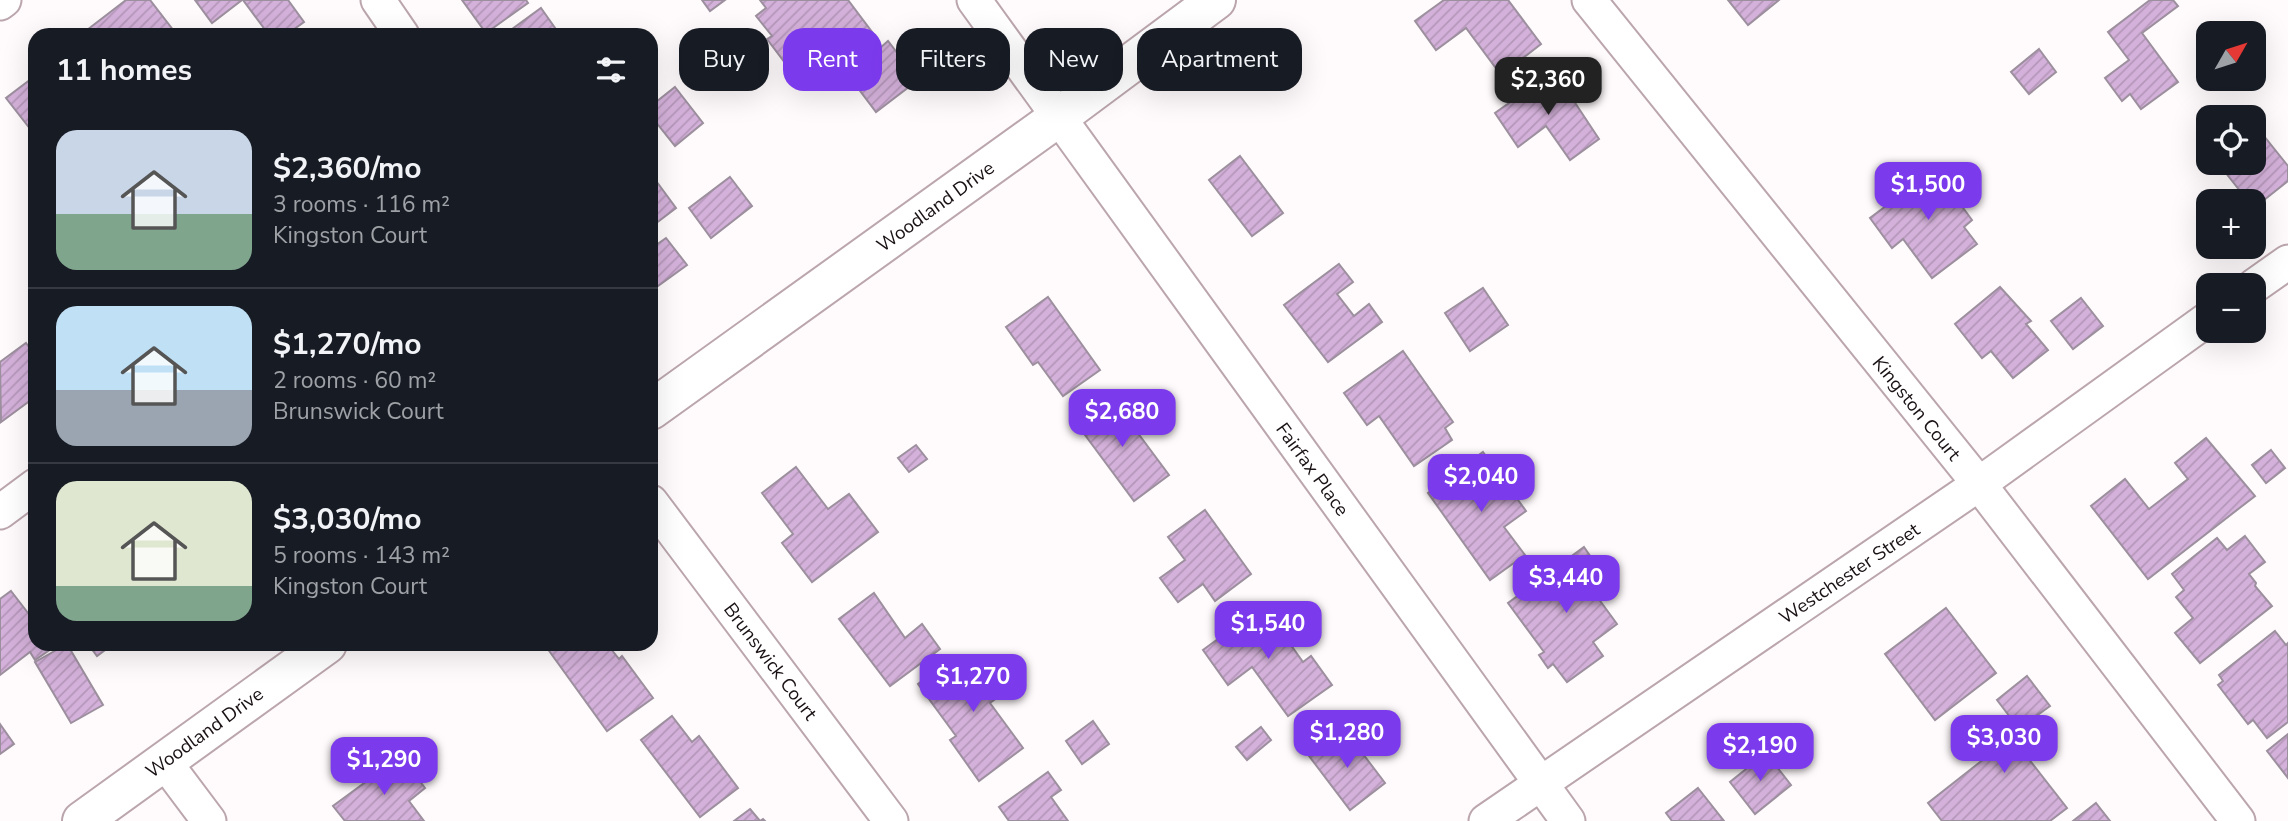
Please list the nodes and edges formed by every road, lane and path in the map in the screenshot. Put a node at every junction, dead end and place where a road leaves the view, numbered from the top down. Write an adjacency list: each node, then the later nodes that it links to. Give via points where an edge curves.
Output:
1 (378, 0): 5 (street)
2 (974, 0): 6 (street, Fairfax Place)
3 (1216, 0): 6 (main road, Woodland Drive)
4 (1588, 0): 11 (street, Kingston Court)
5 (397, 28)
6 (1060, 116): 10 (main road, Woodland Drive); 17 (street, Fairfax Place)
7 (2288, 262): 8 (street)
8 (2266, 278)
9 (2196, 328): 11 (street, Westchester Street)
10 (658, 405)
11 (1979, 484): 17 (street, Westchester Street); 23 (street, Kingston Court)
12 (28, 491): 14 (street)
13 (658, 511): 20 (street, Brunswick Court)
14 (0, 512)
15 (317, 651): 16 (main road, Woodland Drive)
16 (164, 761): 18 (main road, Woodland Drive); 19 (street)
17 (1540, 785): 21 (street, Westchester Street); 22 (street, Fairfax Place)
18 (82, 821)
19 (209, 821)
20 (891, 821)
21 (1486, 821)
22 (1568, 821)
23 (2238, 821)

